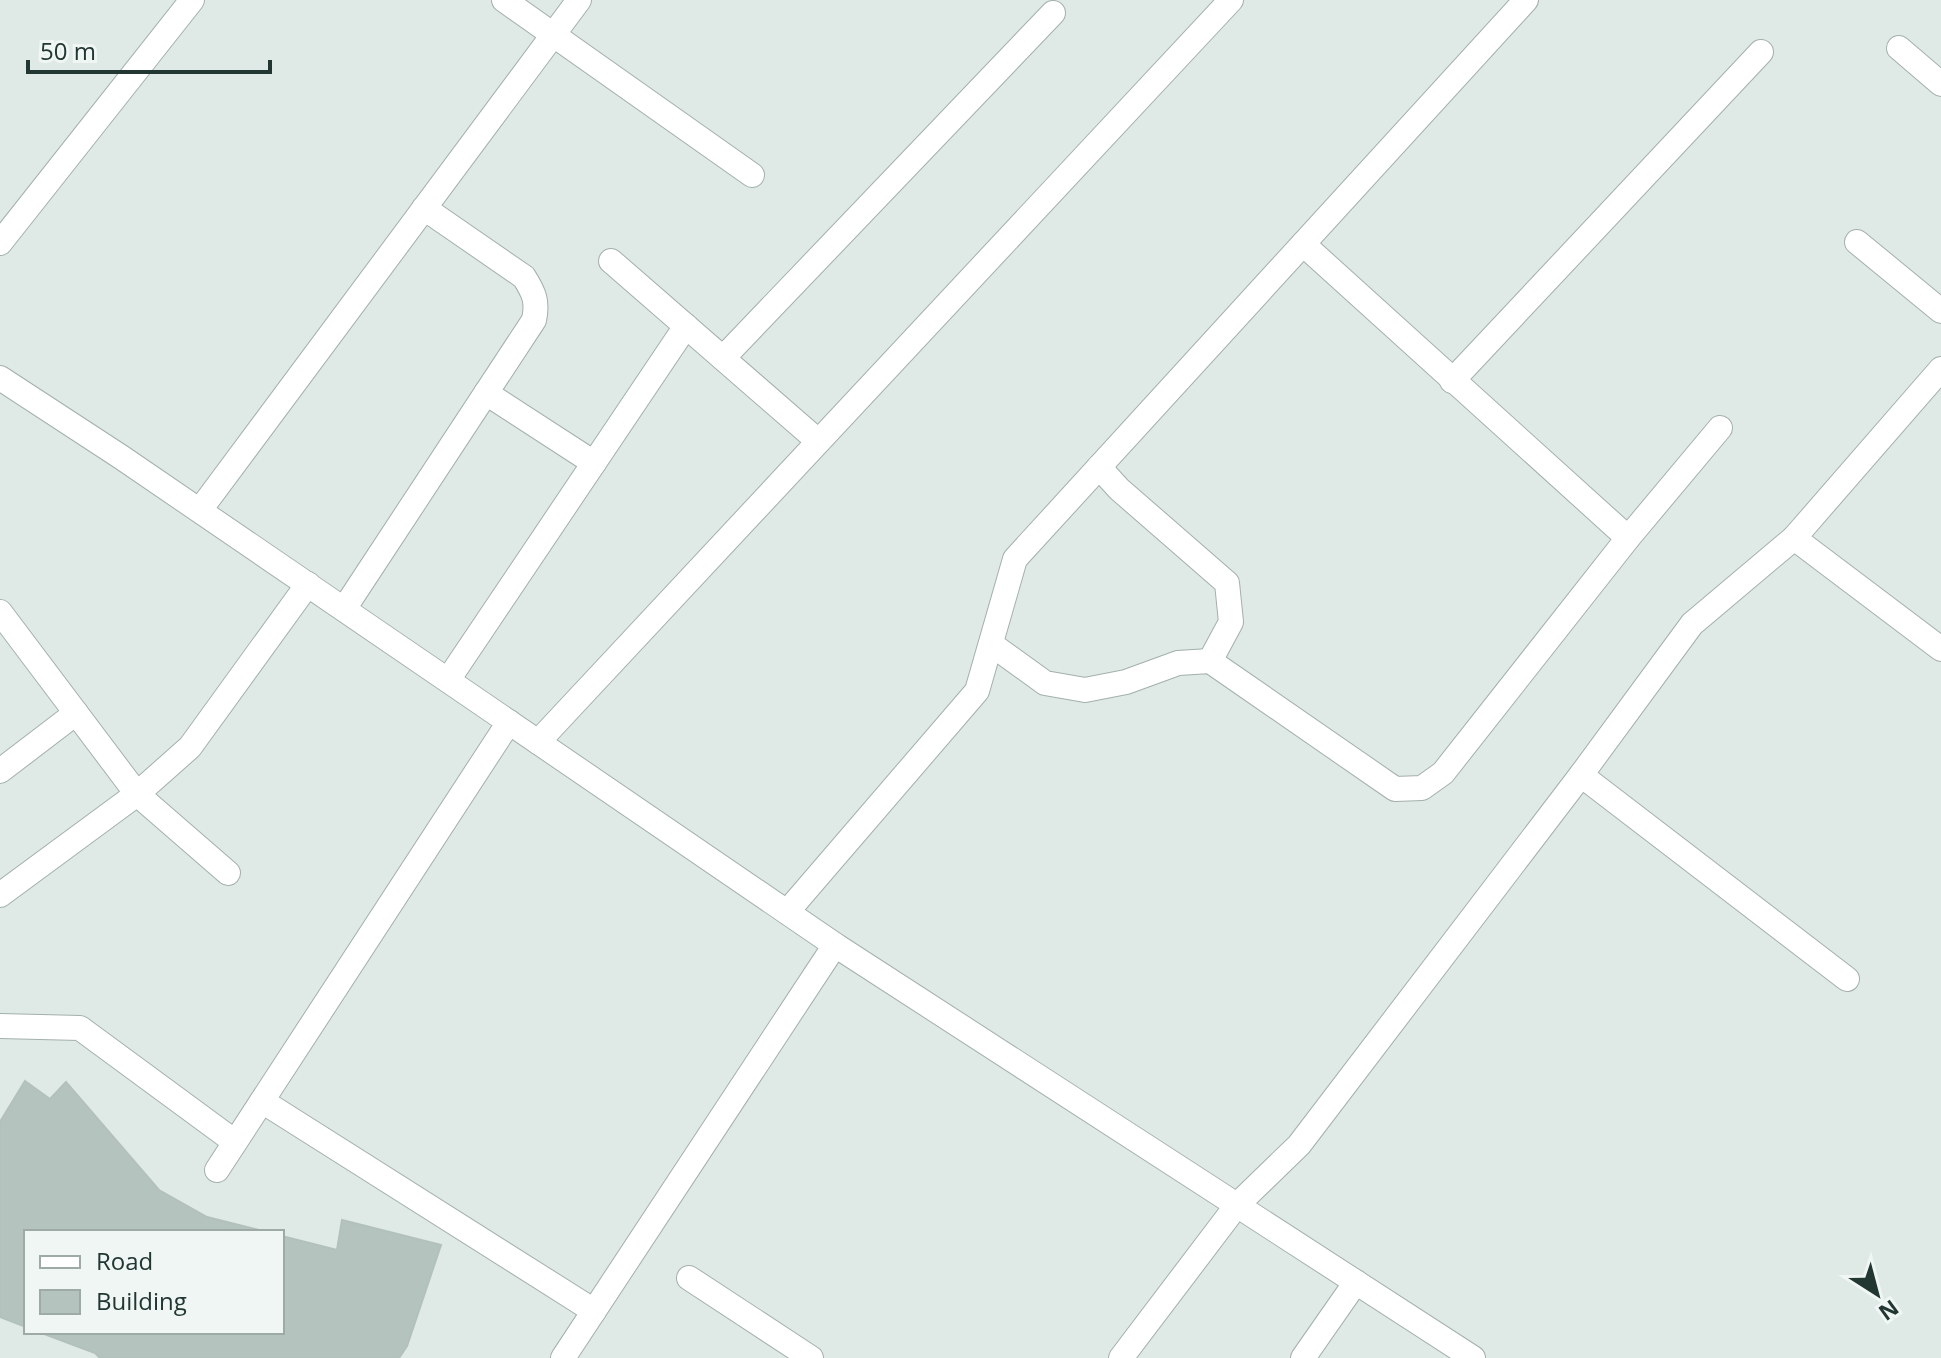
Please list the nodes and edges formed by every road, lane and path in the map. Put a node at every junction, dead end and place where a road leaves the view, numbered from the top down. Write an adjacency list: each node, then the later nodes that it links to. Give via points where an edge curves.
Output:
1 (192, 0): 14 (street)
2 (504, 0): 7 (street)
3 (579, 0): 7 (street)
4 (1231, 0): 25 (street)
5 (1526, 0): 15 (street)
6 (1053, 13): 19 (street)
7 (553, 35): 11 (street); 12 (street)
8 (1899, 48): 10 (street)
9 (1761, 52): 22 (street)
10 (1941, 84)
11 (752, 175)
12 (424, 208): 23 (street, via 524,277 534,292 534,320); 28 (street)
13 (1857, 242): 17 (street)
14 (0, 243)
15 (1303, 244): 22 (street); 27 (street)
16 (611, 261): 18 (street)
17 (1941, 311)
18 (686, 326): 19 (street); 26 (street)
19 (723, 358): 25 (street)
20 (1941, 369): 30 (street)
21 (0, 378): 28 (street)
22 (1452, 381): 29 (street)
23 (486, 393): 26 (street); 32 (street)
24 (1720, 428): 29 (street)
25 (818, 441): 40 (street)
26 (594, 463): 37 (street)
27 (1099, 467): 34 (street, via 1015,559); 36 (street, via 1227,583 1231,622)
28 (200, 510): 31 (street)
29 (1628, 538): 36 (street, via 1443,773 1422,788 1395,789)
30 (1794, 538): 35 (street); 42 (street, via 1692,624)
31 (308, 584): 32 (street); 43 (street, via 190,747)
32 (344, 609): 37 (street)
33 (0, 612): 38 (street)
34 (991, 644): 36 (street, via 1045,683 1085,690 1178,663); 46 (street, via 977,691)
35 (1941, 649)
36 (1210, 661)
37 (448, 680): 39 (street)
38 (76, 713): 41 (street); 43 (street)
39 (509, 722): 40 (street); 50 (street)
40 (538, 742): 46 (street)
41 (0, 771)
42 (1581, 775): 48 (street); 53 (street, via 1299,1145)
43 (137, 794): 44 (street); 45 (street)
44 (228, 873)
45 (0, 895)
46 (787, 912): 47 (street)
47 (835, 945): 53 (street); 56 (street)
48 (1847, 979)
49 (0, 1026): 51 (street, via 80,1028)
50 (262, 1101): 51 (street); 56 (street)
51 (235, 1142): 52 (street)
52 (217, 1170)
53 (1237, 1205): 55 (street); 59 (street)
54 (689, 1278): 58 (street)
55 (1356, 1282): 60 (street); 61 (street)
56 (594, 1311): 57 (street)
57 (563, 1358)
58 (811, 1358)
59 (1121, 1358)
60 (1303, 1358)
61 (1473, 1358)

